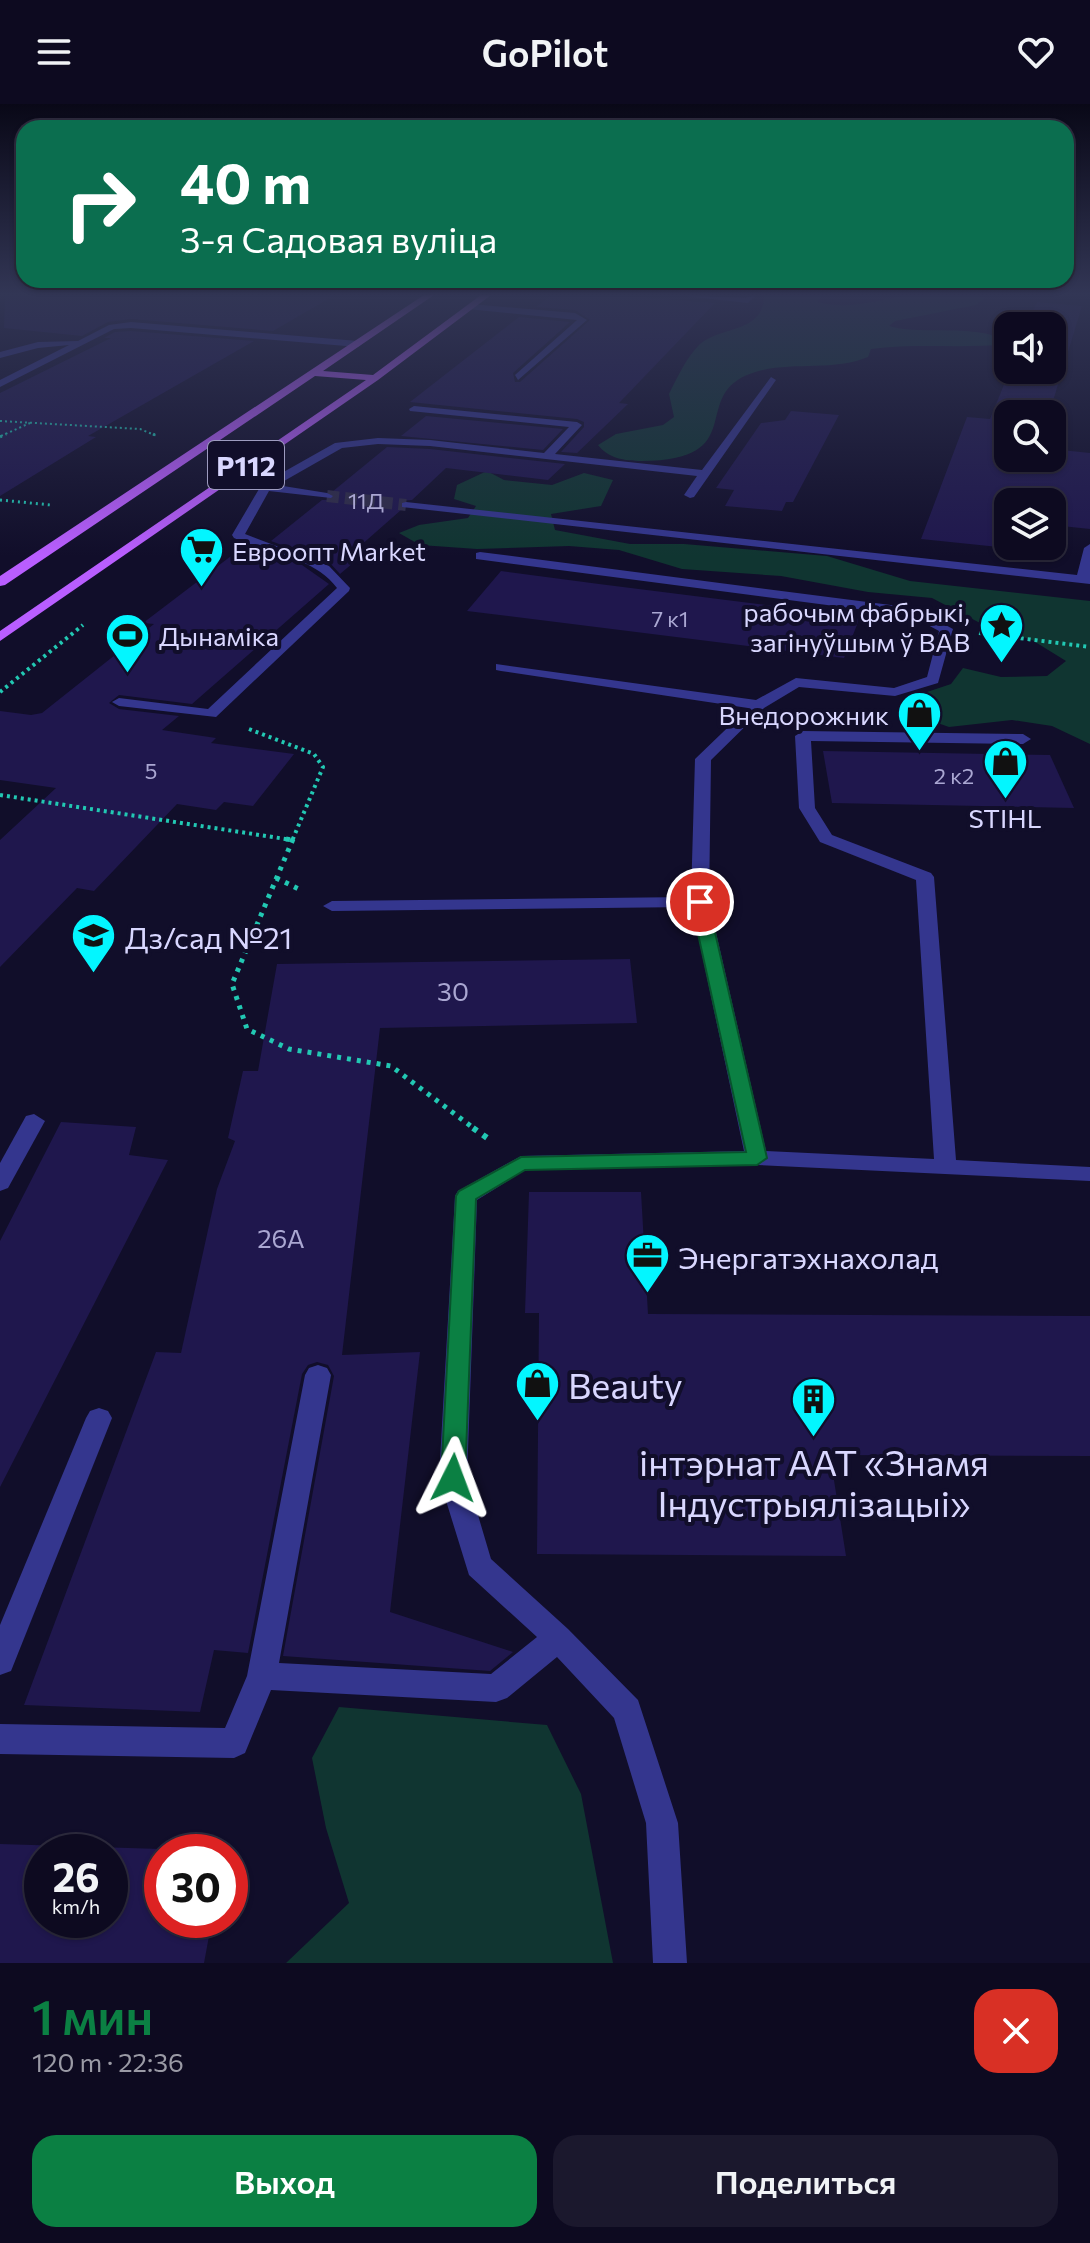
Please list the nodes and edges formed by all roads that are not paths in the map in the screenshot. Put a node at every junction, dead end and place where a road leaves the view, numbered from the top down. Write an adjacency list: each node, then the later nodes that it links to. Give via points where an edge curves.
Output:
1 (303, 382): 19 (main road, Р112)
2 (369, 382): 11 (main road, Р112)
3 (770, 382): 10 (street)
4 (414, 409): 5 (street)
5 (464, 414): 6 (street); 9 (street, via 577,425)
6 (452, 424)
7 (441, 433): 8 (street)
8 (430, 443): 9 (street); 12 (street, via 339,445)
9 (547, 456): 10 (street)
10 (705, 474): 13 (street)
11 (224, 481): 12 (street); 20 (main road, Р112)
12 (266, 487): 14 (street); 22 (street, via 238,535 319,565 338,577 344,588 211,714)
13 (690, 495)
14 (327, 496)
15 (406, 505): 18 (street)
16 (1090, 548): 18 (street)
17 (480, 556): 23 (street, via 914,612 946,629 933,680 895,692 796,682)
18 (1086, 580)
19 (0, 582)
20 (2, 635)
21 (501, 667): 23 (street)
22 (119, 702)
23 (759, 705): 25 (street, via 703,759)
24 (1023, 739): 29 (street, via 803,736 807,808 826,838 925,877)
25 (700, 902): 26 (street); 28 (street)
26 (332, 906)
27 (34, 1121): 31 (street)
28 (757, 1158): 29 (street); 34 (street, via 521,1163 466,1196 453,1478 479,1566)
29 (946, 1169): 30 (street)
30 (1090, 1174)
31 (0, 1183)
32 (318, 1375): 36 (street)
33 (99, 1418): 35 (street)
34 (558, 1638): 36 (street, via 496,1688); 38 (street, via 627,1710 662,1823)
35 (0, 1661)
36 (262, 1676): 37 (street, via 234,1743)
37 (0, 1739)
38 (670, 1963)

